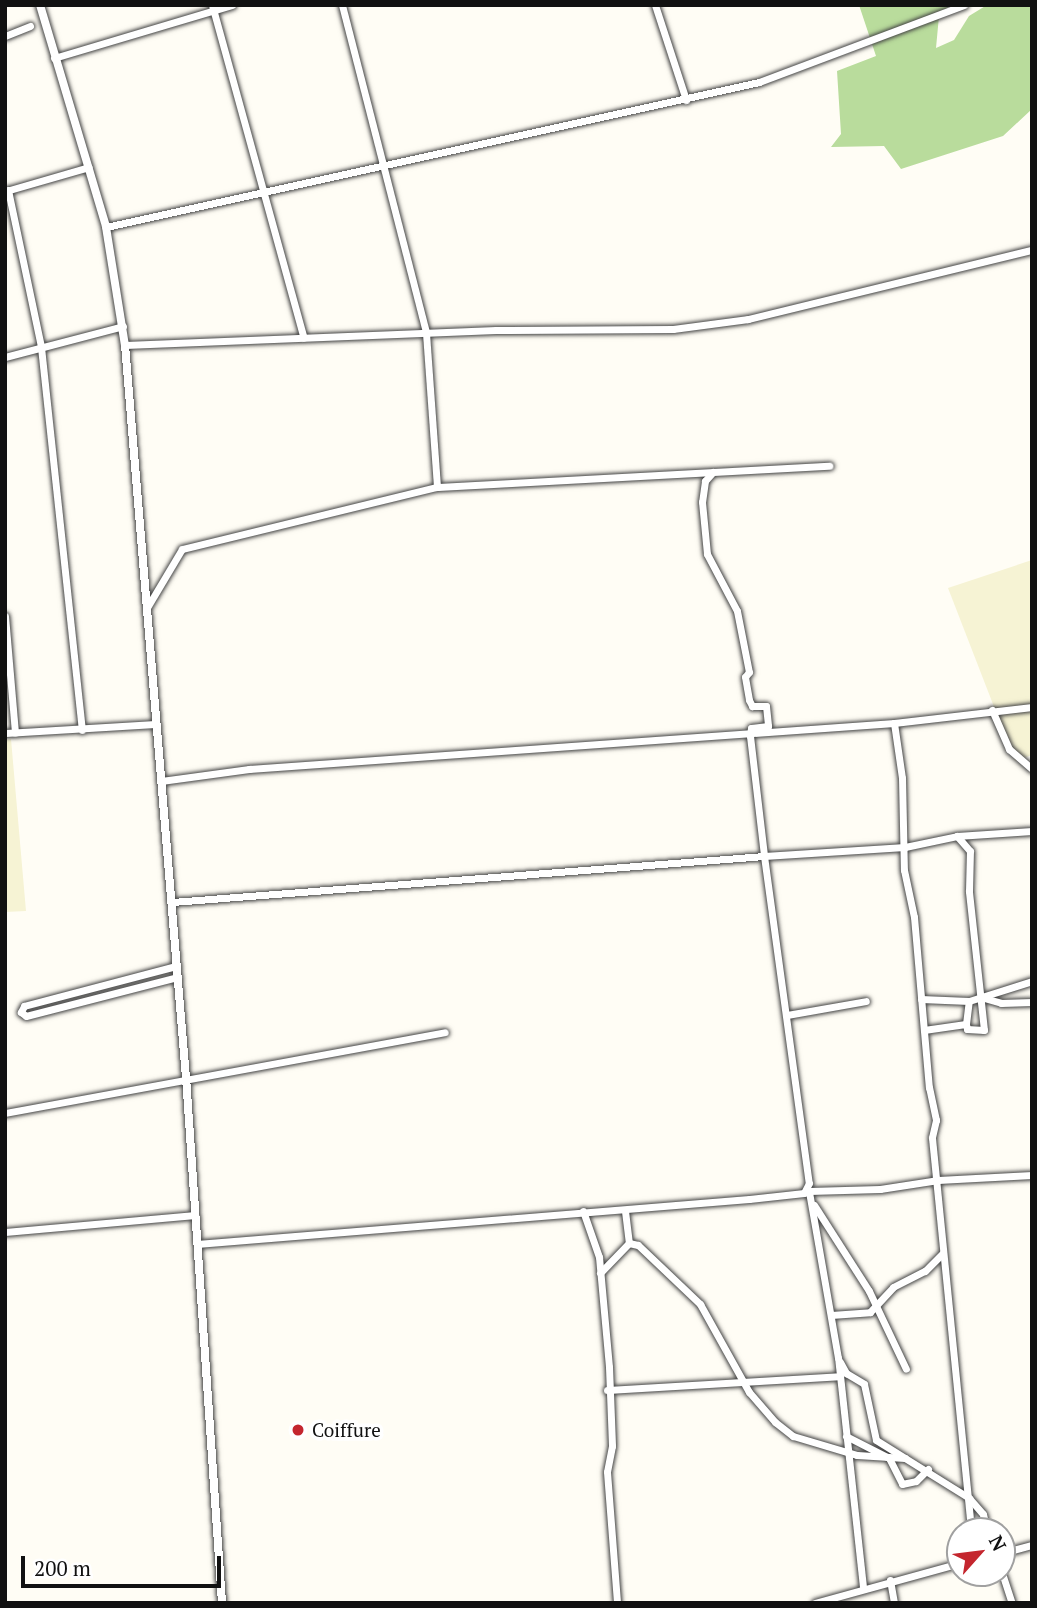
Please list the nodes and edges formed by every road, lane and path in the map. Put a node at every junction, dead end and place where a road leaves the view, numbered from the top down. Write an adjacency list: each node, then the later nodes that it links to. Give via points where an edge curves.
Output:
1 (40, 5): 9 (street)
2 (232, 5): 6 (street)
3 (342, 5): 12 (street)
4 (655, 5): 10 (street)
5 (964, 5): 10 (street, via 759,82)
6 (213, 8): 9 (street); 14 (street)
7 (30, 26): 8 (street)
8 (5, 36)
9 (54, 58): 11 (street)
10 (686, 100): 12 (street)
11 (89, 167): 13 (street); 15 (street)
12 (387, 168): 14 (street); 18 (street)
13 (7, 191): 21 (street)
14 (265, 195): 15 (street); 19 (street)
15 (106, 227): 17 (street)
16 (1032, 250): 18 (street, via 748,318 673,329)
17 (123, 326): 20 (street); 21 (street)
18 (426, 333): 19 (street); 25 (street)
19 (304, 338): 20 (street)
20 (125, 345): 26 (street)
21 (41, 347): 22 (street); 32 (street)
22 (5, 357)
23 (829, 466): 24 (street)
24 (713, 472): 25 (street); 35 (street, via 705,481 702,502 707,554 737,611 749,672 745,677 749,700 752,706 766,706 768,726 751,728)
25 (438, 487): 26 (street, via 182,549)
26 (148, 606): 31 (street)
27 (5, 615): 34 (street)
28 (1032, 707): 29 (street)
29 (992, 710): 30 (street); 36 (street, via 1009,749)
30 (894, 723): 35 (street); 40 (street)
31 (156, 724): 32 (street); 37 (street)
32 (82, 730): 34 (street)
33 (5, 733): 34 (street)
34 (16, 733)
35 (750, 736): 37 (street, via 249,769); 41 (street)
36 (1032, 769)
37 (161, 781): 42 (street)
38 (1032, 831): 39 (street)
39 (957, 836): 40 (street); 46 (street, via 970,851 969,891)
40 (905, 847): 41 (street); 47 (street)
41 (764, 856): 42 (street); 51 (street)
42 (172, 902): 43 (street)
43 (176, 966): 44 (street); 44 (street, via 24,1006 21,1012 26,1016)
44 (178, 977): 55 (street)
45 (1032, 981): 46 (street)
46 (983, 998): 49 (street); 50 (street, via 1001,1003); 52 (street, via 984,1030 967,1029)
47 (921, 999): 49 (street); 53 (street)
48 (866, 1001): 51 (street)
49 (970, 1001): 52 (street)
50 (1032, 1002)
51 (787, 1015): 59 (street)
52 (966, 1024): 53 (street)
53 (924, 1030): 58 (street, via 936,1120 932,1138)
54 (445, 1032): 55 (street)
55 (186, 1077): 56 (street); 63 (street)
56 (5, 1113)
57 (1032, 1175): 58 (street)
58 (938, 1180): 59 (street, via 880,1189); 67 (street)
59 (809, 1191): 60 (street); 62 (street)
60 (811, 1202): 69 (street); 70 (street)
61 (583, 1211): 62 (street); 66 (street); 68 (street)
62 (625, 1211): 65 (street)
63 (195, 1215): 64 (street); 66 (street)
64 (5, 1231)
65 (629, 1243): 68 (street); 74 (street, via 638,1245 700,1304)
66 (197, 1244): 87 (street)
67 (943, 1253): 69 (street, via 925,1271); 81 (street)
68 (600, 1273): 75 (street)
69 (874, 1303): 70 (street, via 867,1313); 72 (street)
70 (831, 1315): 71 (street)
71 (838, 1358): 73 (street); 79 (street, via 846,1373 864,1384 876,1440)
72 (906, 1369)
73 (840, 1376): 74 (street); 76 (street)
74 (744, 1382): 75 (street); 77 (street, via 759,1407 793,1436)
75 (607, 1390): 88 (street, via 612,1446 607,1485)
76 (846, 1436): 77 (street); 78 (street)
77 (848, 1452): 78 (street); 86 (street)
78 (883, 1454): 79 (street); 80 (street, via 892,1461 902,1484 916,1481)
79 (905, 1458): 80 (street)
80 (928, 1468): 81 (street)
81 (969, 1498): 82 (street); 83 (street)
82 (970, 1517)
83 (984, 1517)
84 (946, 1566): 85 (street)
85 (890, 1580): 86 (street); 90 (street)
86 (863, 1587): 89 (street)
87 (222, 1603)
88 (617, 1603)
89 (815, 1603)
90 (894, 1603)

